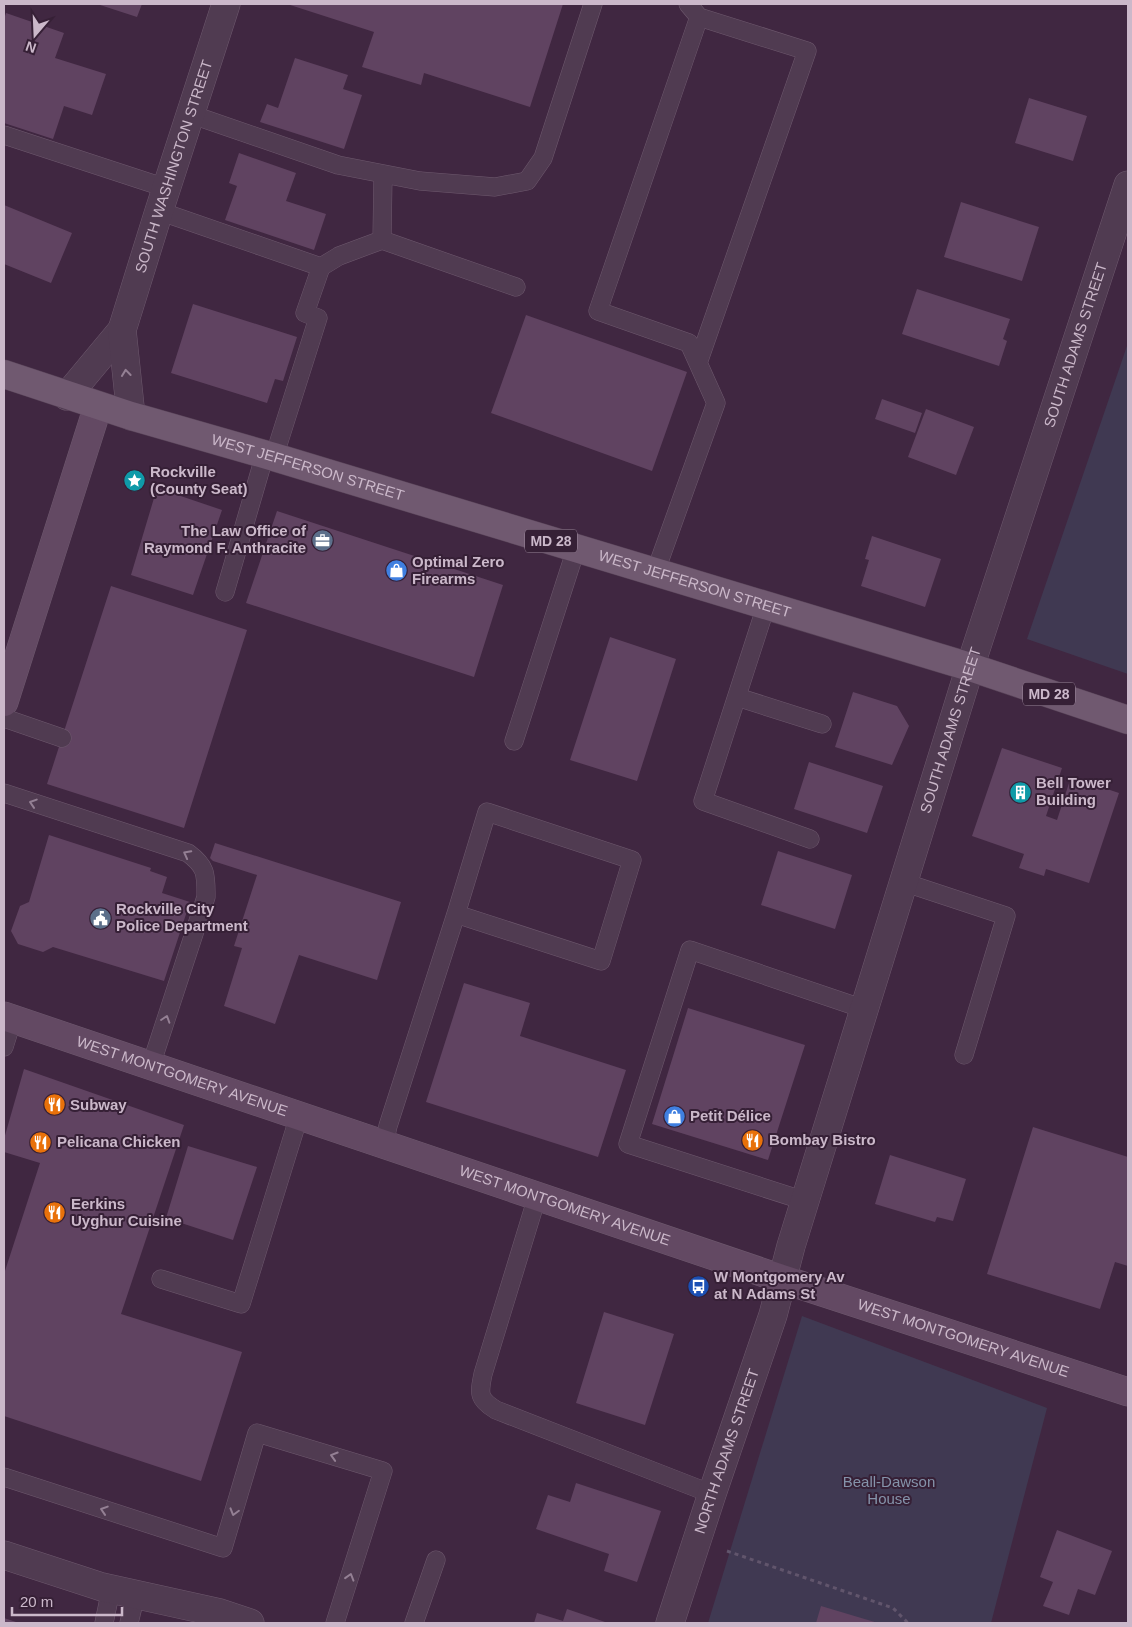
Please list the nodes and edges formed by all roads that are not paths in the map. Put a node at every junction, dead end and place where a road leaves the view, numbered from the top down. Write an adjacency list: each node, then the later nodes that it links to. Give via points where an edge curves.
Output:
1 (226, 4): 4 (street, SOUTH WASHINGTON STREET)
2 (594, 4): 6 (lane, via 543,158 527,181 495,187 420,181)
3 (694, 10): 13 (lane, via 598,311 689,343); 13 (lane, via 806,51)
4 (190, 114): 6 (lane, via 338,165); 8 (street, SOUTH WASHINGTON STREET)
5 (4, 135): 8 (lane)
6 (383, 174): 9 (lane)
7 (1127, 194): 23 (street, SOUTH ADAMS STREET)
8 (162, 200): 10 (lane); 12 (street, SOUTH WASHINGTON STREET)
9 (382, 240): 10 (lane, via 339,256); 11 (lane)
10 (321, 267): 18 (lane, via 305,313 318,318)
11 (516, 287)
12 (122, 330): 15 (street, SOUTH WASHINGTON STREET); 17 (street, SOUTH WASHINGTON STREET, one-way to 12)
13 (698, 363): 20 (lane, via 716,403)
14 (4, 374): 15 (main road, WEST JEFFERSON STREET / MD 28)
15 (67, 396): 16 (main road, WEST JEFFERSON STREET / MD 28)
16 (98, 406): 17 (main road, WEST JEFFERSON STREET / MD 28); 25 (street)
17 (131, 416): 18 (main road, WEST JEFFERSON STREET / MD 28)
18 (270, 455): 19 (main road, WEST JEFFERSON STREET / MD 28); 21 (lane)
19 (576, 549): 20 (main road, WEST JEFFERSON STREET / MD 28); 30 (lane)
20 (655, 573): 22 (main road, WEST JEFFERSON STREET / MD 28)
21 (225, 592)
22 (766, 606): 23 (main road, WEST JEFFERSON STREET / MD 28); 24 (lane)
23 (970, 667): 27 (main road, WEST JEFFERSON STREET / MD 28); 33 (street, SOUTH ADAMS STREET)
24 (737, 697): 28 (lane); 32 (lane, via 703,801)
25 (4, 702)
26 (4, 718): 29 (lane)
27 (1128, 720)
28 (822, 724)
29 (62, 738)
30 (514, 741)
31 (4, 793): 39 (lane, one-way to 31, via 206,897 206,877 200,862 188,853)
32 (810, 839)
33 (904, 882): 35 (street, SOUTH ADAMS STREET); 38 (lane, via 1006,916)
34 (456, 914): 34 (lane, via 601,961 632,860 487,812); 41 (lane)
35 (864, 1009): 43 (street, SOUTH ADAMS STREET); 43 (lane, via 690,950 628,1144)
36 (8, 1017): 37 (lane); 39 (street, WEST MONTGOMERY AVENUE)
37 (4, 1047)
38 (964, 1055)
39 (151, 1065): 40 (street, WEST MONTGOMERY AVENUE)
40 (299, 1116): 41 (street, WEST MONTGOMERY AVENUE); 44 (lane, via 241,1304)
41 (384, 1144): 42 (street, WEST MONTGOMERY AVENUE)
42 (537, 1197): 45 (street, WEST MONTGOMERY AVENUE); 48 (lane, via 483,1374 480,1390 484,1402 505,1414)
43 (805, 1201): 45 (street, SOUTH ADAMS STREET)
44 (161, 1279)
45 (782, 1279): 46 (street, WEST MONTGOMERY AVENUE); 48 (street, NORTH ADAMS STREET)
46 (1128, 1392)
47 (4, 1477): 55 (lane, one-way to 47, via 383,1471 257,1433 223,1548)
48 (712, 1494): 57 (street, NORTH ADAMS STREET)
49 (4, 1555): 51 (street)
50 (436, 1560): 56 (lane)
51 (123, 1592): 52 (street); 53 (lane); 54 (lane)
52 (235, 1621)
53 (104, 1623)
54 (129, 1623)
55 (335, 1623)
56 (414, 1623)
57 (670, 1623)

